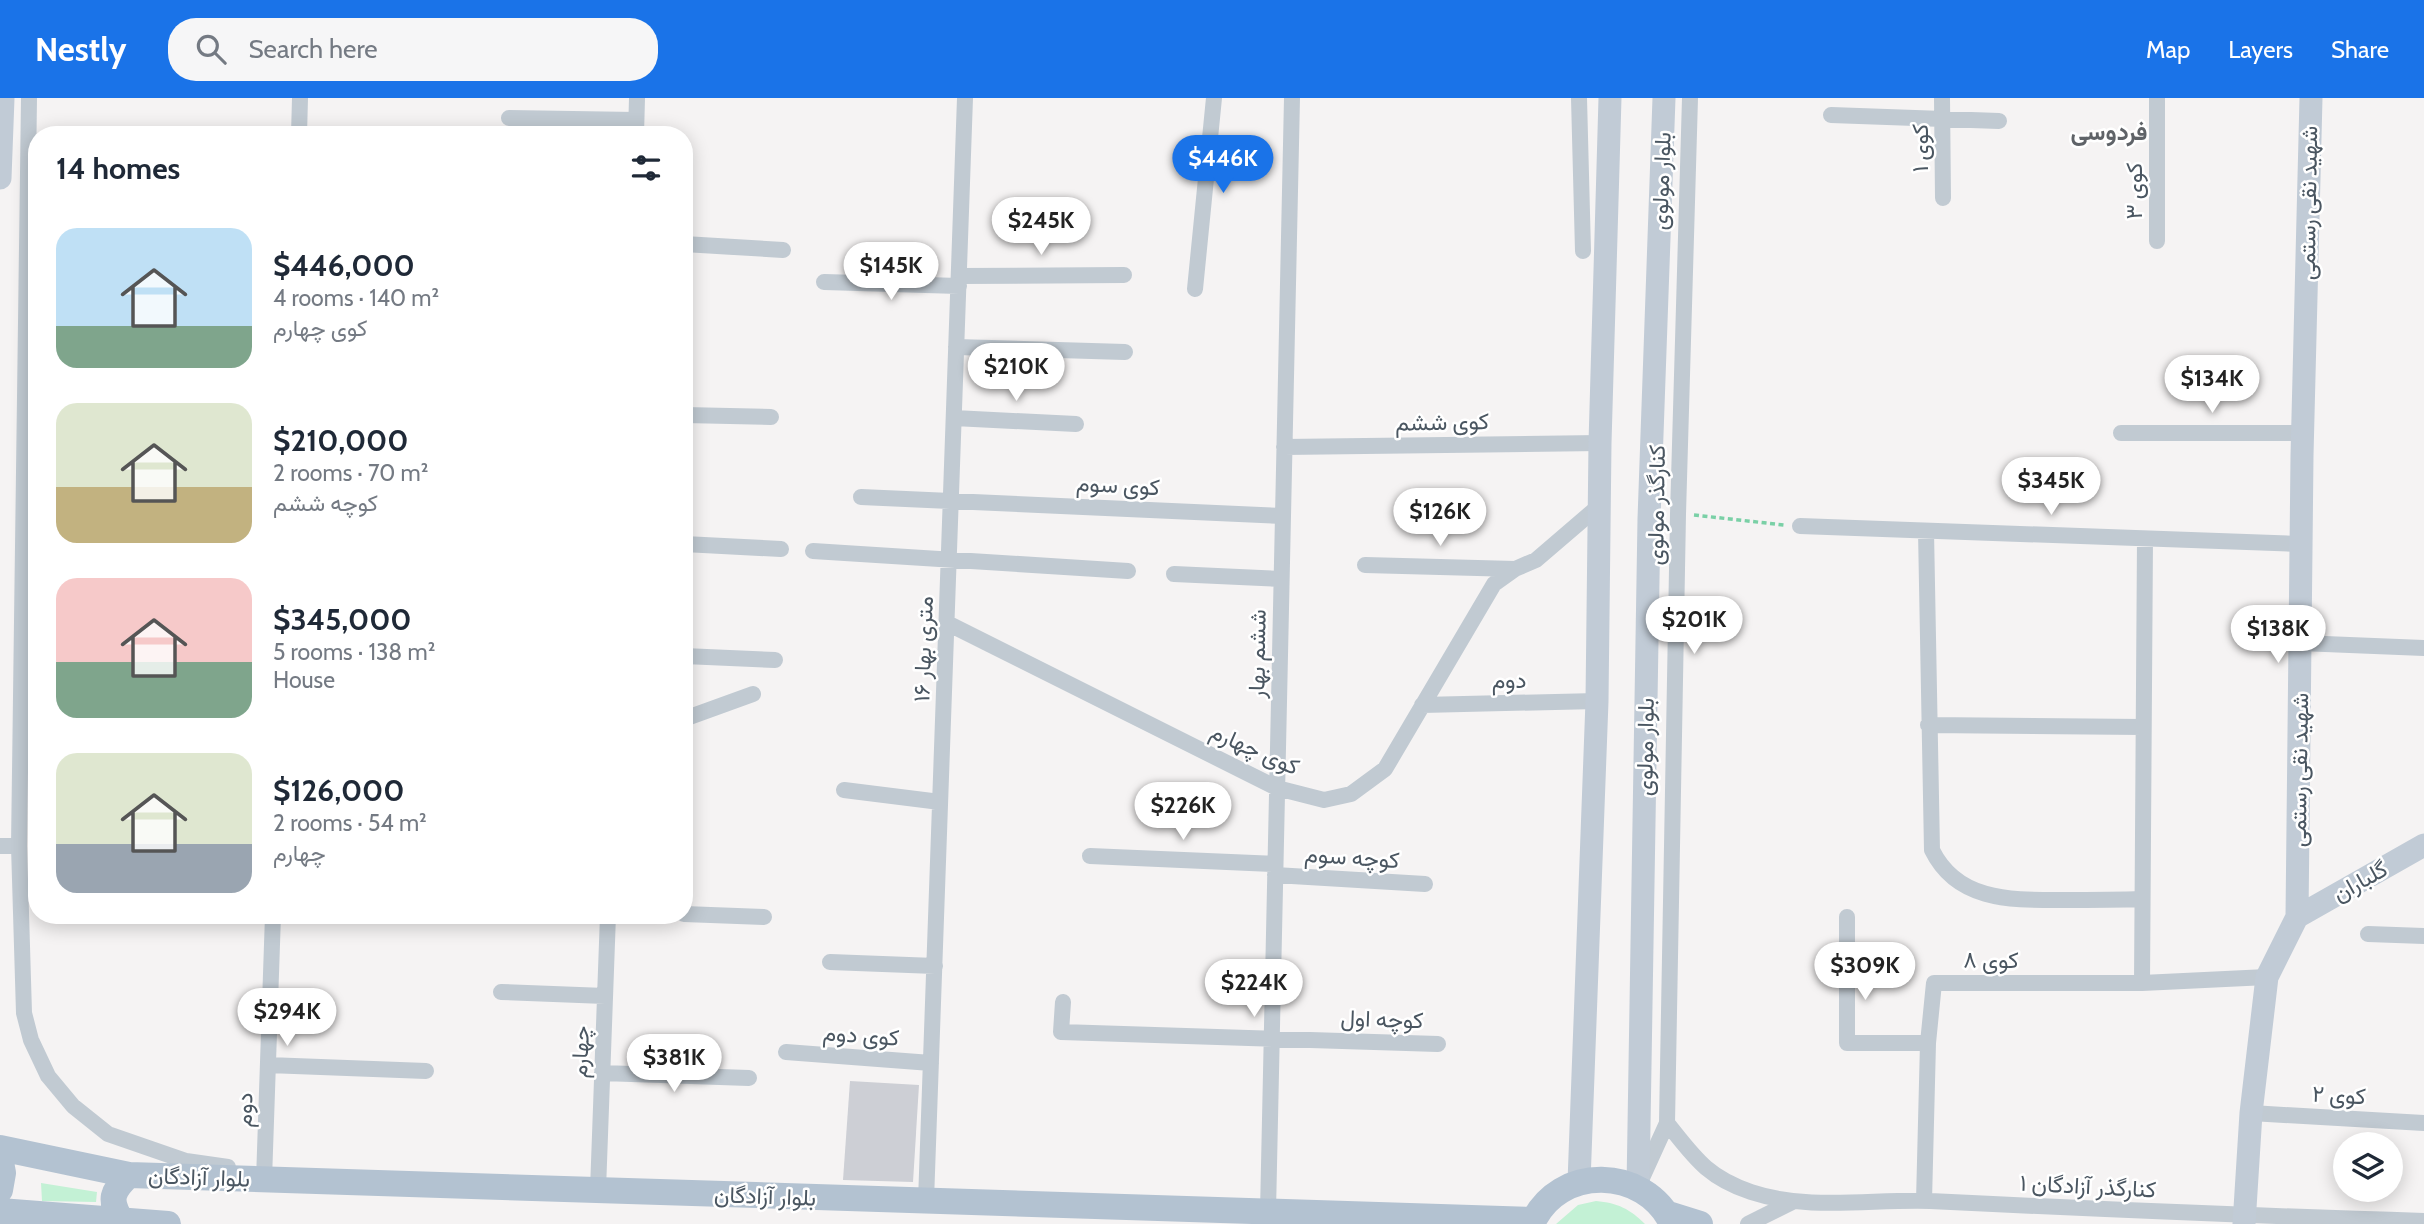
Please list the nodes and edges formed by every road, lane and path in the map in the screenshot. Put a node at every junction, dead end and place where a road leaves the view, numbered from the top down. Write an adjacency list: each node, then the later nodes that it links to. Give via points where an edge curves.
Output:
1 (3, 98): 24 (main road)
2 (29, 98): 19 (street)
3 (300, 98): 20 (street)
4 (637, 98): 22 (street)
5 (965, 98): 31 (street, ۱۶ متری بهار)
6 (1214, 98): 33 (street)
7 (1292, 98): 43 (street, ششم بهار)
8 (1579, 98): 29 (street)
9 (1610, 98): 42 (main road)
10 (1664, 98): 116 (main road, بلوار مولوی, via 1649,519)
11 (1690, 98): 47 (street, کنارگذر مولوی)
12 (1942, 98): 17 (street, کوی ۱)
13 (2157, 98): 26 (street, کوی ۳)
14 (2311, 98): 41 (main road, شهید نقی رستمی)
15 (1831, 115): 17 (street)
16 (509, 118): 21 (street)
17 (1943, 119): 18 (street); 25 (street, کوی ۱)
18 (2000, 121)
19 (29, 126)
20 (299, 126)
21 (622, 126)
22 (636, 126)
23 (28, 173): 78 (street)
24 (0, 178)
25 (1943, 198)
26 (2157, 242)
27 (693, 245): 28 (street)
28 (783, 250)
29 (1583, 251)
30 (1124, 275): 31 (street)
31 (959, 281): 32 (street); 34 (street, ۱۶ متری بهار)
32 (824, 282)
33 (1195, 289)
34 (956, 347): 35 (street); 38 (street, ۱۶ متری بهار)
35 (1125, 352)
36 (693, 415): 37 (street)
37 (771, 417)
38 (954, 418): 39 (street); 45 (street, ۱۶ متری بهار)
39 (1076, 424)
40 (2121, 433): 41 (street)
41 (2303, 433): 52 (main road, شهید نقی رستمی)
42 (1600, 443): 43 (street, کوی ششم); 46 (main road)
43 (1284, 447): 48 (street, ششم بهار)
44 (861, 497): 45 (street, کوی سوم)
45 (951, 501): 48 (street, کوی سوم); 56 (street, ۱۶ متری بهار)
46 (1599, 506): 58 (street, کوی چهارم, via 1536,560); 68 (main road)
47 (1678, 514): 49 (path); 108 (street, کنارگذر مولوی)
48 (1283, 516): 61 (street, ششم بهار)
49 (1800, 526): 50 (street)
50 (1926, 531): 51 (street); 71 (street)
51 (2145, 539): 52 (street); 72 (street)
52 (2301, 544): 63 (main road, شهید نقی رستمی)
53 (693, 545): 54 (street)
54 (781, 550)
55 (813, 551): 56 (street)
56 (948, 558): 59 (street); 62 (street, ۱۶ متری بهار)
57 (1365, 565): 58 (street)
58 (1515, 569): 69 (street, کوی چهارم, via 1494,584)
59 (1128, 571)
60 (1174, 574): 61 (street)
61 (1281, 579): 73 (street, ششم بهار)
62 (947, 624): 73 (street, کوی چهارم); 75 (street, ۱۶ متری بهار)
63 (2300, 643): 64 (street); 86 (main road, شهید نقی رستمی)
64 (2424, 648)
65 (693, 656): 66 (street)
66 (775, 660)
67 (753, 694): 70 (street)
68 (1597, 701): 69 (street, دوم); 114 (main road)
69 (1422, 705): 73 (street, کوی چهارم, via 1385,769 1351,794 1324,800)
70 (693, 716)
71 (1928, 725): 72 (street); 82 (street, via 1932,850 1940,867 1961,886 2002,900)
72 (2143, 727): 82 (street)
73 (1277, 789): 80 (street, ششم بهار)
74 (844, 790): 75 (street)
75 (940, 802): 92 (street, ۱۶ متری بهار)
76 (2424, 845): 86 (main road, گلباران)
77 (0, 846): 78 (street)
78 (19, 846): 113 (street, via 24,1013 48,1076 73,1106 108,1134 186,1161)
79 (1090, 856): 80 (street, کوچه سوم)
80 (1275, 869): 81 (street, کوچه سوم); 98 (street, ششم بهار)
81 (1425, 884)
82 (2142, 900): 94 (street)
83 (693, 914): 84 (street)
84 (764, 917)
85 (1847, 917): 99 (street, via 1847,1043)
86 (2297, 917): 93 (main road, شهید نقی رستمی)
87 (274, 924): 103 (street, دوم)
88 (608, 924): 96 (street, چهارم)
89 (2368, 934): 90 (street)
90 (2424, 936)
91 (830, 962): 92 (street)
92 (935, 966): 102 (street, ۱۶ متری بهار)
93 (2267, 977): 94 (street, کوی ۸); 107 (main road, شهید نقی رستمی)
94 (2142, 983): 99 (street, کوی ۸, via 1934,983)
95 (501, 992): 96 (street)
96 (605, 996): 105 (street, چهارم)
97 (1063, 1002): 98 (street, کوچه اول, via 1061,1032)
98 (1271, 1038): 100 (street, کوچه اول); 122 (street, ششم بهار)
99 (1928, 1043): 119 (street, کوی ۸)
100 (1438, 1044)
101 (786, 1052): 102 (street, کوی دوم)
102 (931, 1063): 118 (street, ۱۶ متری بهار)
103 (268, 1065): 104 (street); 113 (street, دوم)
104 (426, 1071)
105 (602, 1073): 106 (street); 115 (street, چهارم)
106 (749, 1078)
107 (2251, 1113): 109 (street, کوی ۲); 125 (main road, شهید نقی رستمی)
108 (1667, 1123): 116 (street, کنارگذر مولوی); 120 (street, کنارگذر آزادگان ۱, via 1716,1178)
109 (2424, 1123)
110 (0, 1148): 112 (main road, بلوار آزادگان)
111 (0, 1157): 117 (main road)
112 (129, 1175): 113 (main road, بلوار آزادگان); 126 (main road, via 116,1187 114,1197)
113 (264, 1175): 115 (main road, بلوار آزادگان)
114 (1579, 1182): 116 (main road, via 1598,1178); 129 (main road, via 1552,1197)
115 (598, 1184): 118 (main road, بلوار آزادگان)
116 (1638, 1187): 123 (main road, via 1655,1199)
117 (0, 1190)
118 (927, 1195): 122 (main road, بلوار آزادگان)
119 (1924, 1201): 120 (street, کنارگذر آزادگان ۱); 125 (street, کنارگذر آزادگان ۱)
120 (1792, 1202): 132 (street)
121 (0, 1211): 124 (main road, بلوار آزادگان)
122 (1268, 1212): 127 (main road, بلوار آزادگان)
123 (1670, 1219): 131 (main road)
124 (78, 1220): 126 (main road, بلوار آزادگان)
125 (2244, 1220): 128 (street, کنارگذر آزادگان ۱)
126 (122, 1221): 130 (main road, بلوار آزادگان)
127 (1387, 1221): 129 (main road, بلوار آزادگان)
128 (2424, 1221)
129 (1532, 1222)
130 (169, 1224)
131 (1700, 1224)
132 (1748, 1224)

